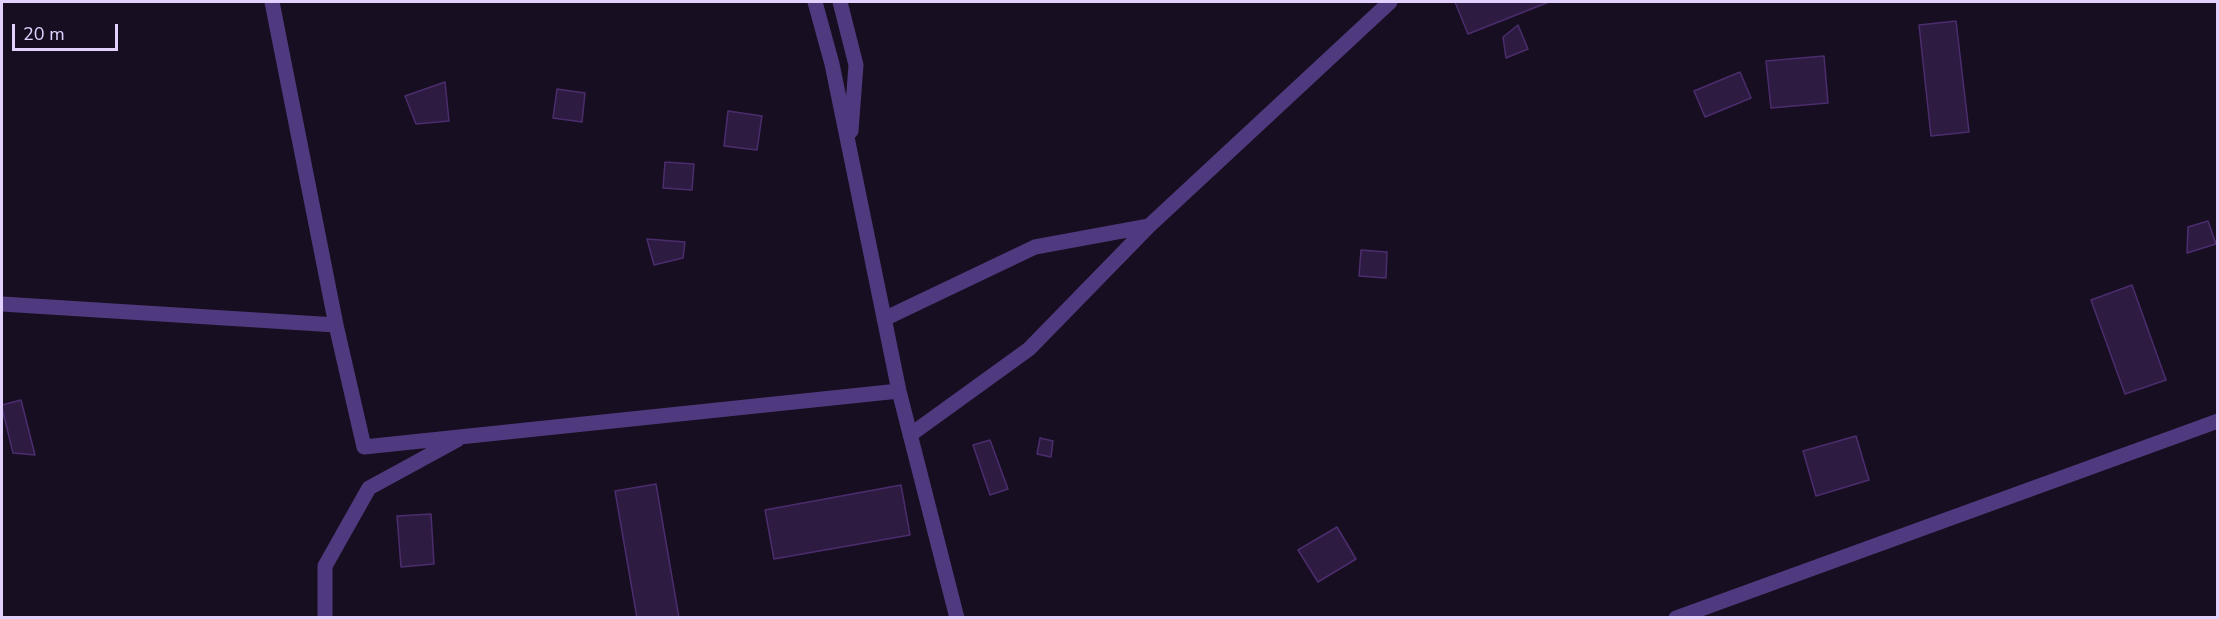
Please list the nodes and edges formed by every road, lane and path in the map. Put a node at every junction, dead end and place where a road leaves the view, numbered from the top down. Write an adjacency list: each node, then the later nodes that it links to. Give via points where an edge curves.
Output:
1 (272, 2): 9 (street)
2 (815, 2): 5 (street)
3 (840, 2): 5 (street, via 856,65)
4 (1389, 2): 6 (street)
5 (849, 148): 8 (street)
6 (1149, 226): 8 (street, via 1035,247); 12 (street, via 1029,349)
7 (2, 304): 9 (street)
8 (884, 319): 10 (street)
9 (336, 326): 13 (street, via 364,447)
10 (899, 391): 12 (street); 13 (street)
11 (2217, 421): 16 (street)
12 (910, 435): 15 (street)
13 (462, 437): 14 (street, via 369,488 325,566)
14 (325, 618)
15 (957, 618)
16 (1676, 618)

